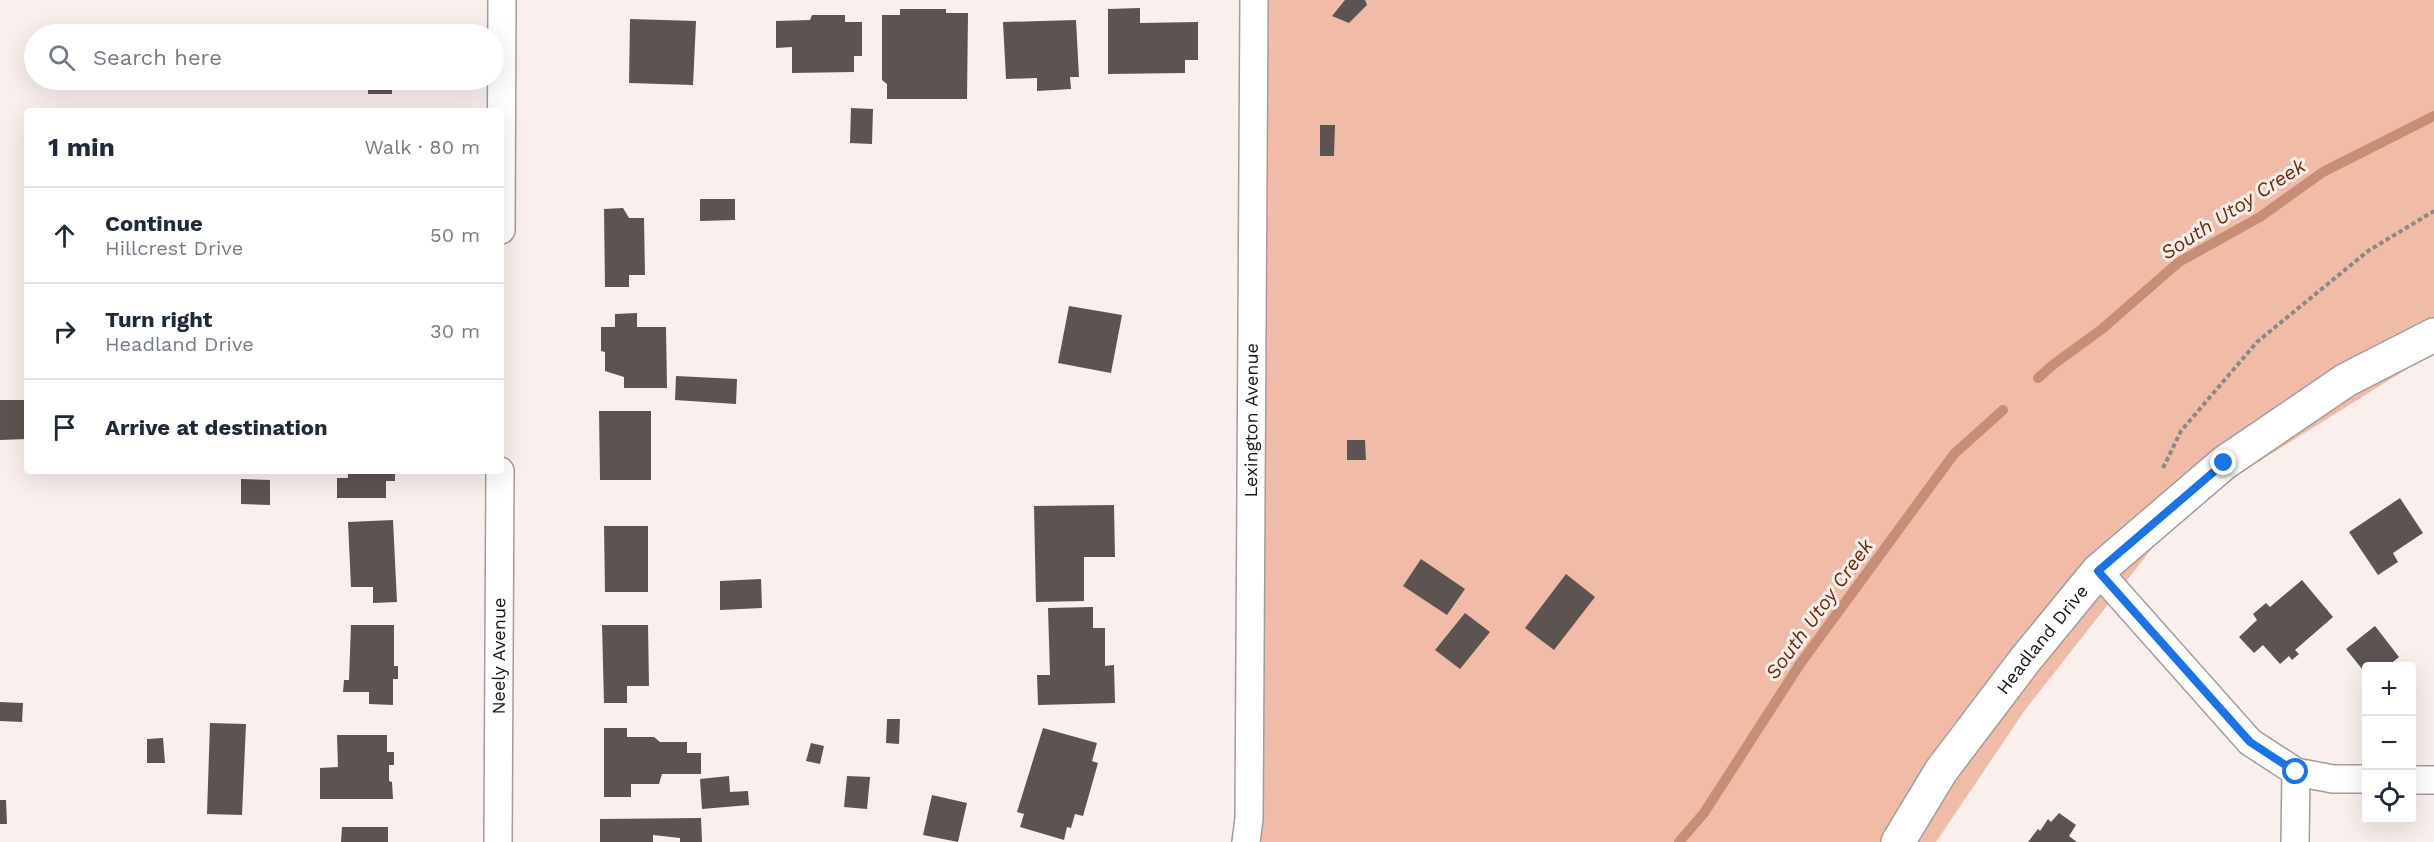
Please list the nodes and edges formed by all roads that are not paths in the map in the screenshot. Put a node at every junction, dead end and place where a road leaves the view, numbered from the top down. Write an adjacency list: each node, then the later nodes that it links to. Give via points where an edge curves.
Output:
1 (502, 0): 3 (street)
2 (1254, 0): 14 (street, Lexington Avenue, via 1250,819)
3 (502, 24)
4 (502, 90): 5 (street)
5 (502, 108)
6 (2434, 335): 8 (main road, Headland Drive, via 2346,380 2224,463)
7 (500, 474): 13 (street, Neely Avenue)
8 (2098, 571): 9 (street, via 2250,742); 15 (main road, Headland Drive, via 1941,771)
9 (2296, 772): 10 (street); 16 (street)
10 (2362, 779)
11 (2416, 780): 12 (street)
12 (2434, 780)
13 (498, 842)
14 (1246, 842)
15 (1898, 842)
16 (2295, 842)

